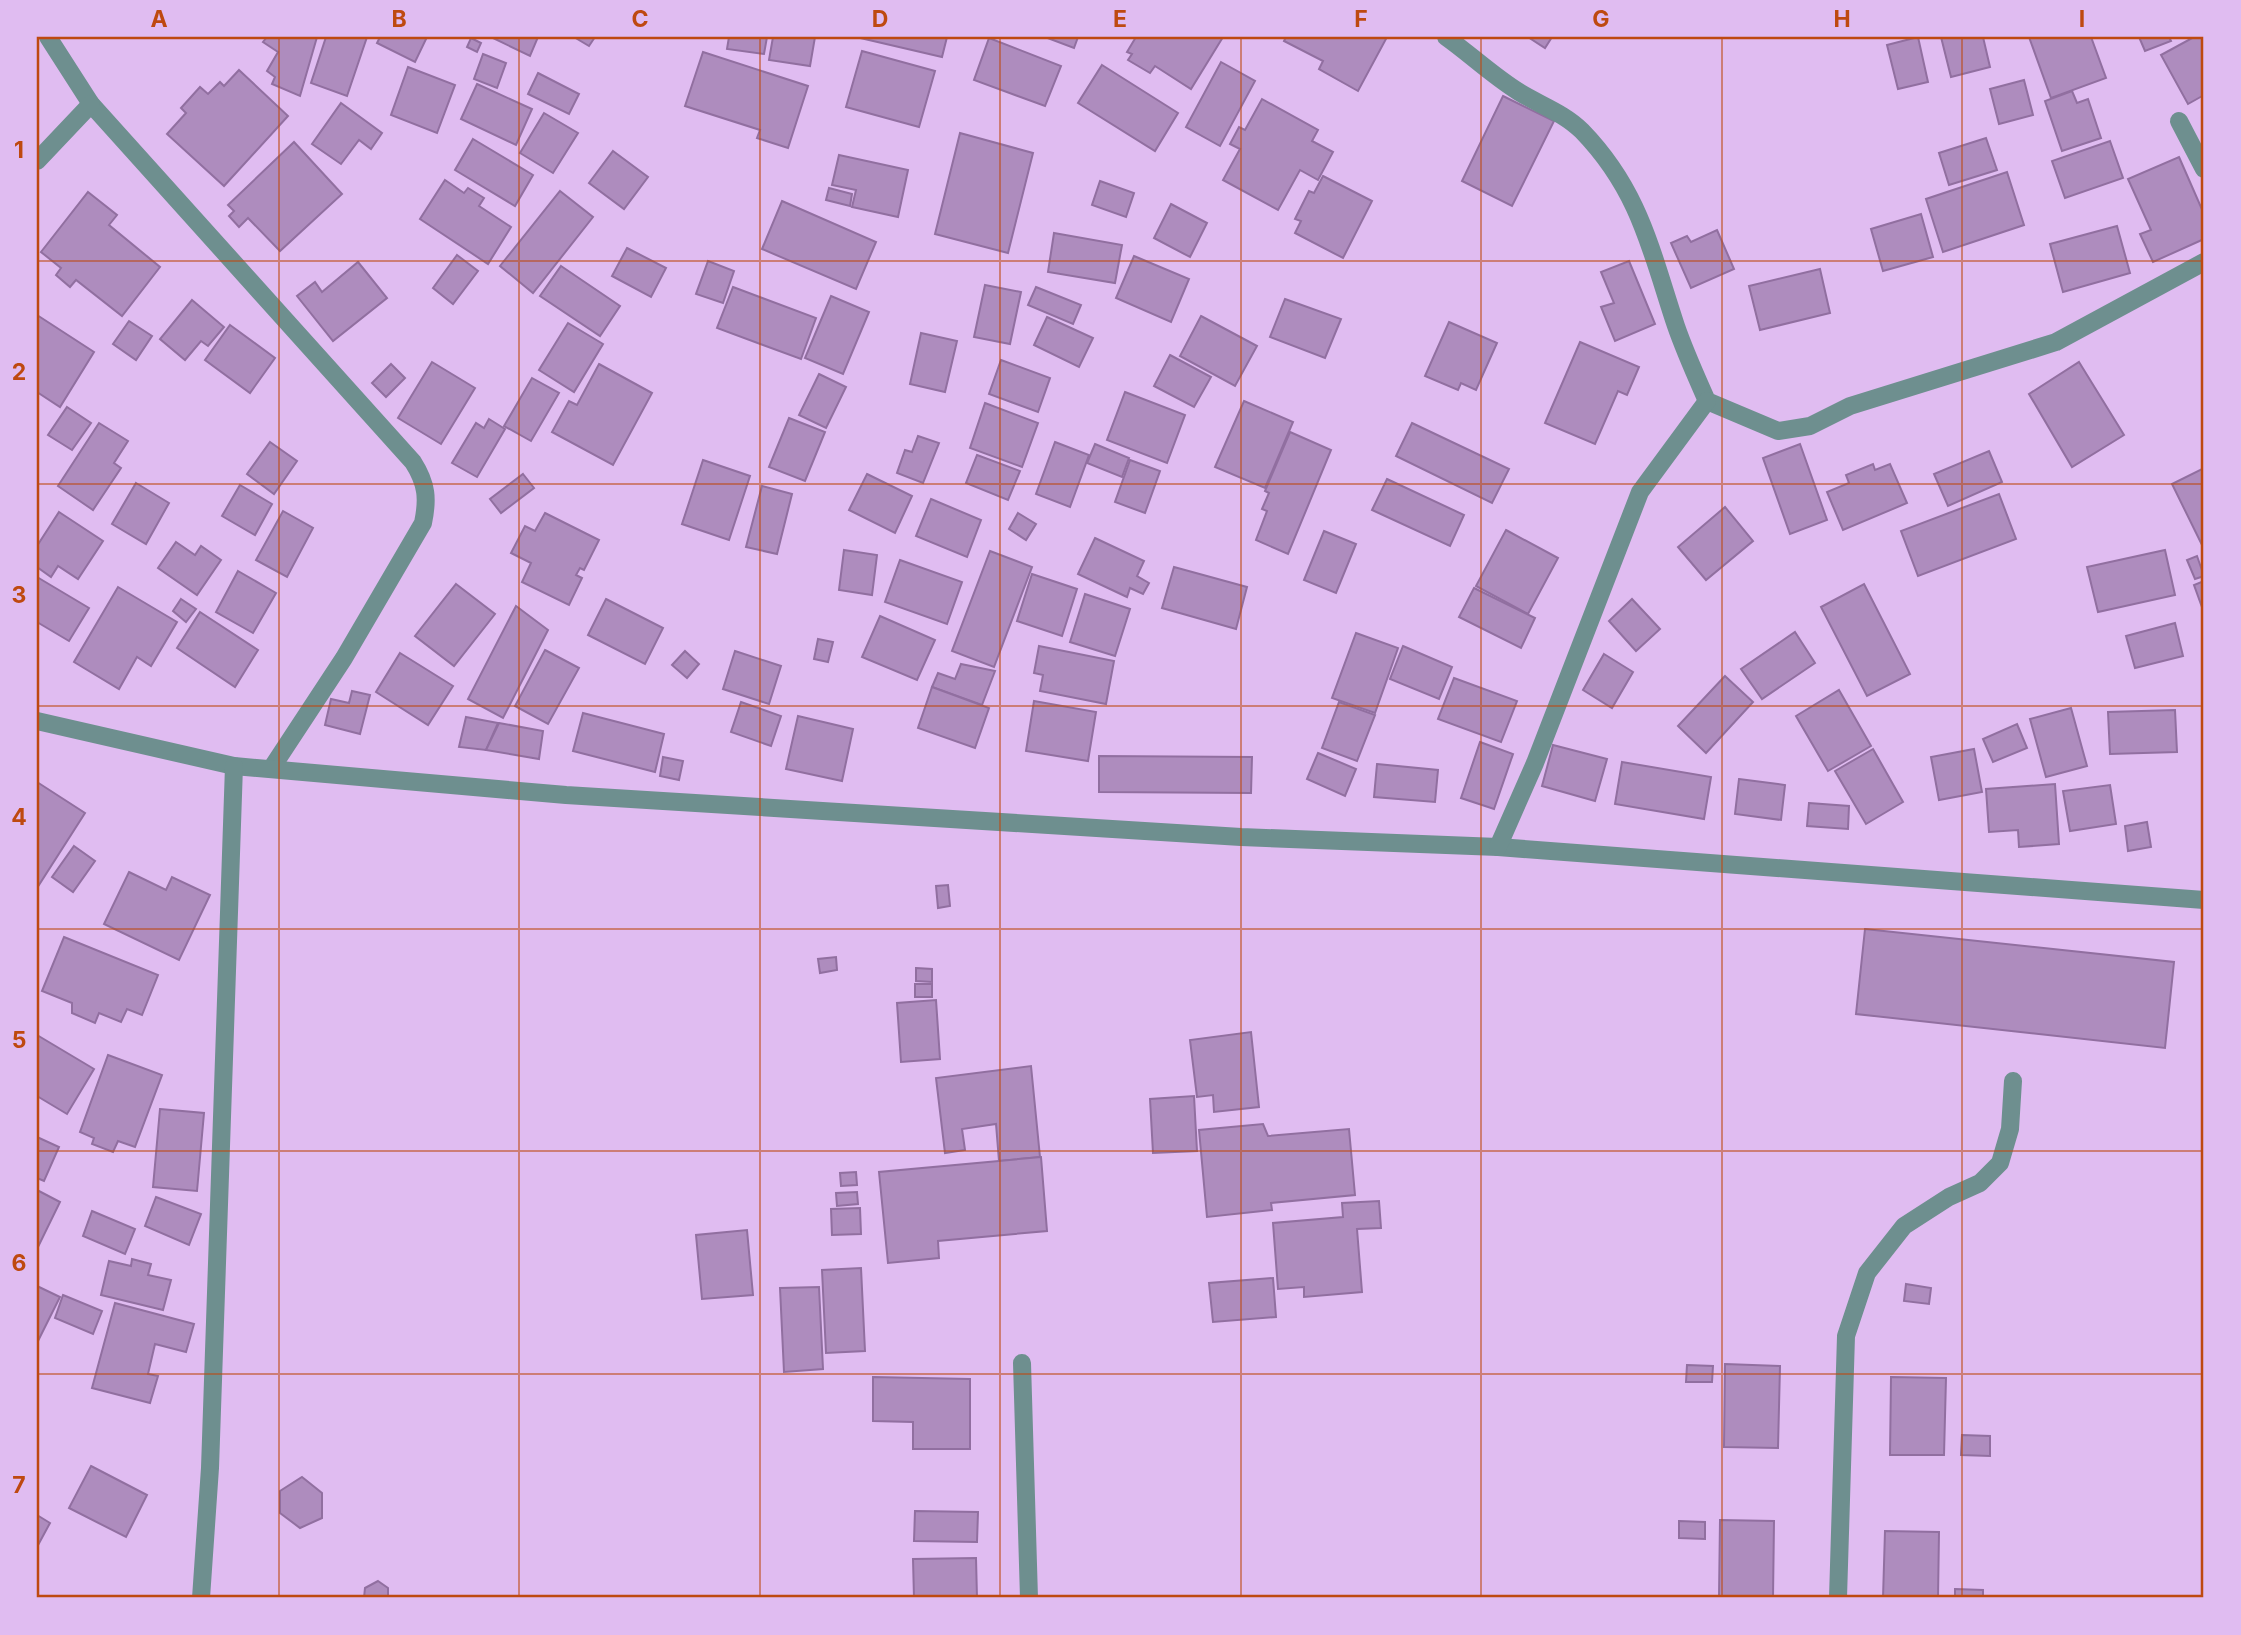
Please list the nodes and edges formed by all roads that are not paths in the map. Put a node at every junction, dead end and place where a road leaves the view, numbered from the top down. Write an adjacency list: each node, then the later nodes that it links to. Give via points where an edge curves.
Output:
1 (48, 37): 3 (street)
2 (1446, 37): 8 (street, via 1519,92 1546,104 1580,129 1612,165 1647,233)
3 (91, 104): 5 (street); 11 (street, via 424,478 428,500 423,523 344,658)
4 (2179, 121): 6 (street)
5 (37, 161)
6 (2204, 169)
7 (2204, 262): 8 (street, via 2056,342 1850,406 1810,426 1779,431)
8 (1706, 401): 12 (street, via 1640,492 1535,764)
9 (37, 721): 10 (street)
10 (234, 765): 11 (street); 16 (street, via 210,1468)
11 (271, 769): 12 (street, via 874,815)
12 (1498, 847): 13 (street)
13 (2204, 900)
14 (2013, 1082): 18 (street, via 2010,1129 2000,1163 1980,1183 1905,1226 1867,1273 1846,1336)
15 (1022, 1363): 17 (street)
16 (201, 1598)
17 (1029, 1598)
18 (1838, 1598)

